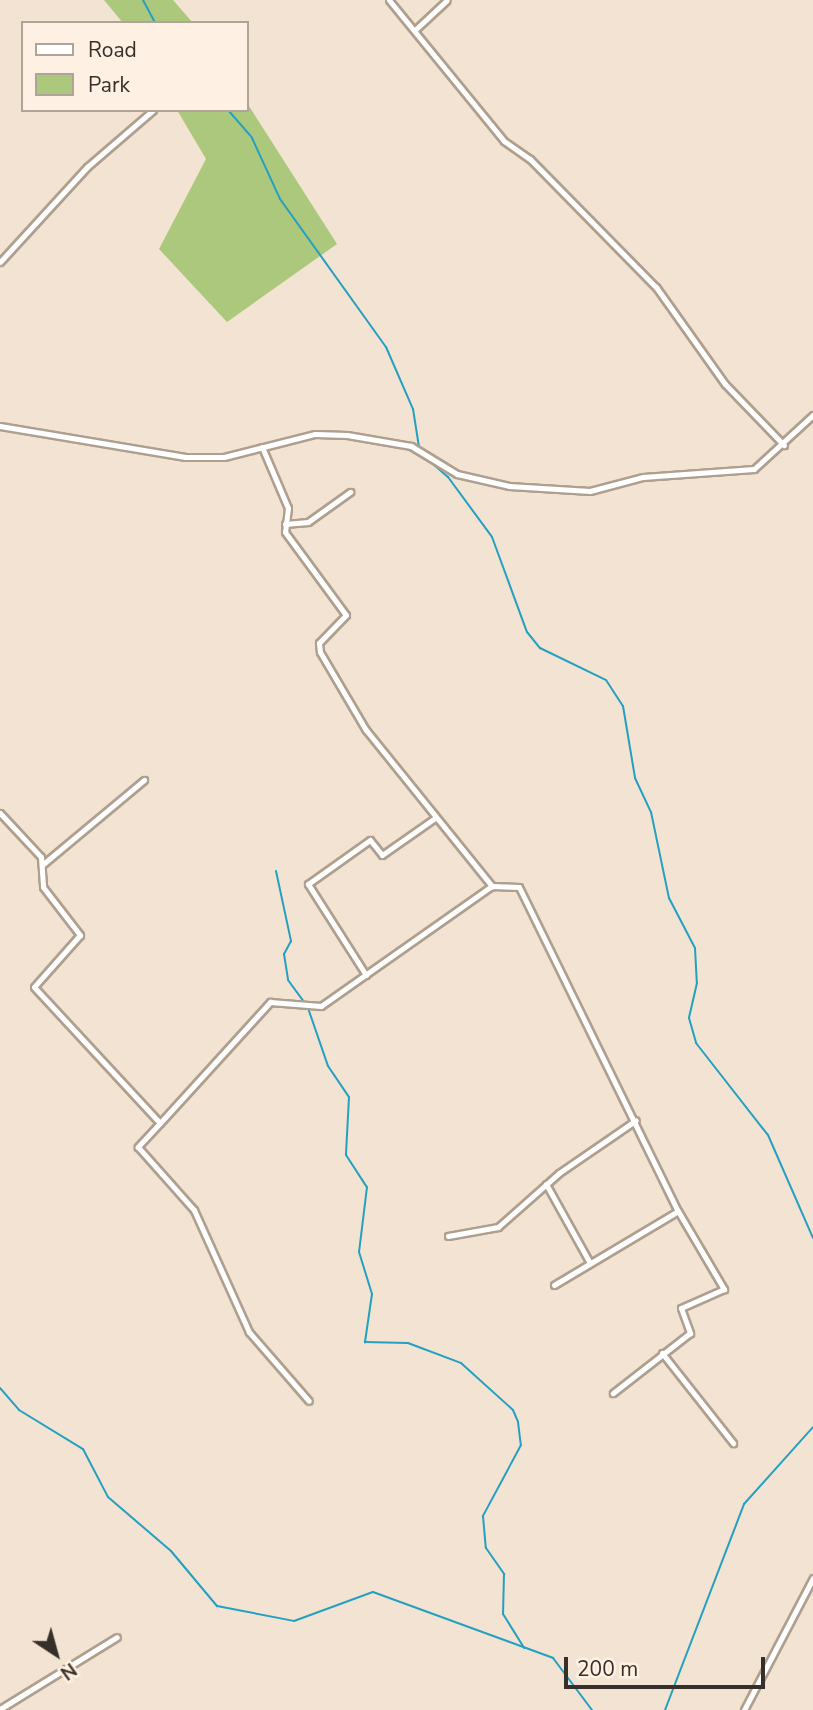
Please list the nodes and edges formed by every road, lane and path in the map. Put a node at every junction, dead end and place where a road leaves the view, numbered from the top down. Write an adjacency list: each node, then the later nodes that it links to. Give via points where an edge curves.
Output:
1 (389, 0): 3 (street)
2 (447, 0): 3 (street)
3 (416, 29): 8 (street, via 504,141 530,159 656,287 725,384)
4 (151, 112): 5 (street, via 87,167)
5 (0, 262)
6 (813, 415): 8 (street)
7 (0, 426): 9 (street, via 185,457)
8 (784, 444): 9 (street, via 740,473 643,477 590,491 509,486 457,474 416,449 316,434)
9 (262, 447): 11 (street, via 288,508)
10 (350, 492): 11 (street, via 308,522)
11 (285, 524): 14 (street, via 346,615 319,643 320,652 366,730)
12 (144, 780): 15 (street)
13 (0, 813): 15 (street)
14 (435, 818): 16 (street); 17 (street, via 382,855 370,840 308,884)
15 (42, 865): 19 (street, via 43,887 80,935 34,987)
16 (492, 886): 17 (street); 18 (street, via 512,883 529,899)
17 (366, 975): 19 (street, via 321,1006 299,1009 275,1001 265,1006)
18 (636, 1121): 20 (street); 21 (street)
19 (160, 1123): 27 (street, via 138,1147 194,1210 249,1332)
20 (546, 1184): 22 (street, via 498,1227); 23 (street)
21 (678, 1211): 23 (street); 25 (street, via 724,1289 681,1308 690,1333)
22 (448, 1236)
23 (590, 1263): 24 (street)
24 (554, 1285)
25 (662, 1353): 26 (street); 28 (street)
26 (613, 1393)
27 (309, 1401)
28 (733, 1443)
29 (813, 1578): 32 (street)
30 (117, 1637): 31 (street)
31 (0, 1709)
32 (744, 1710)

